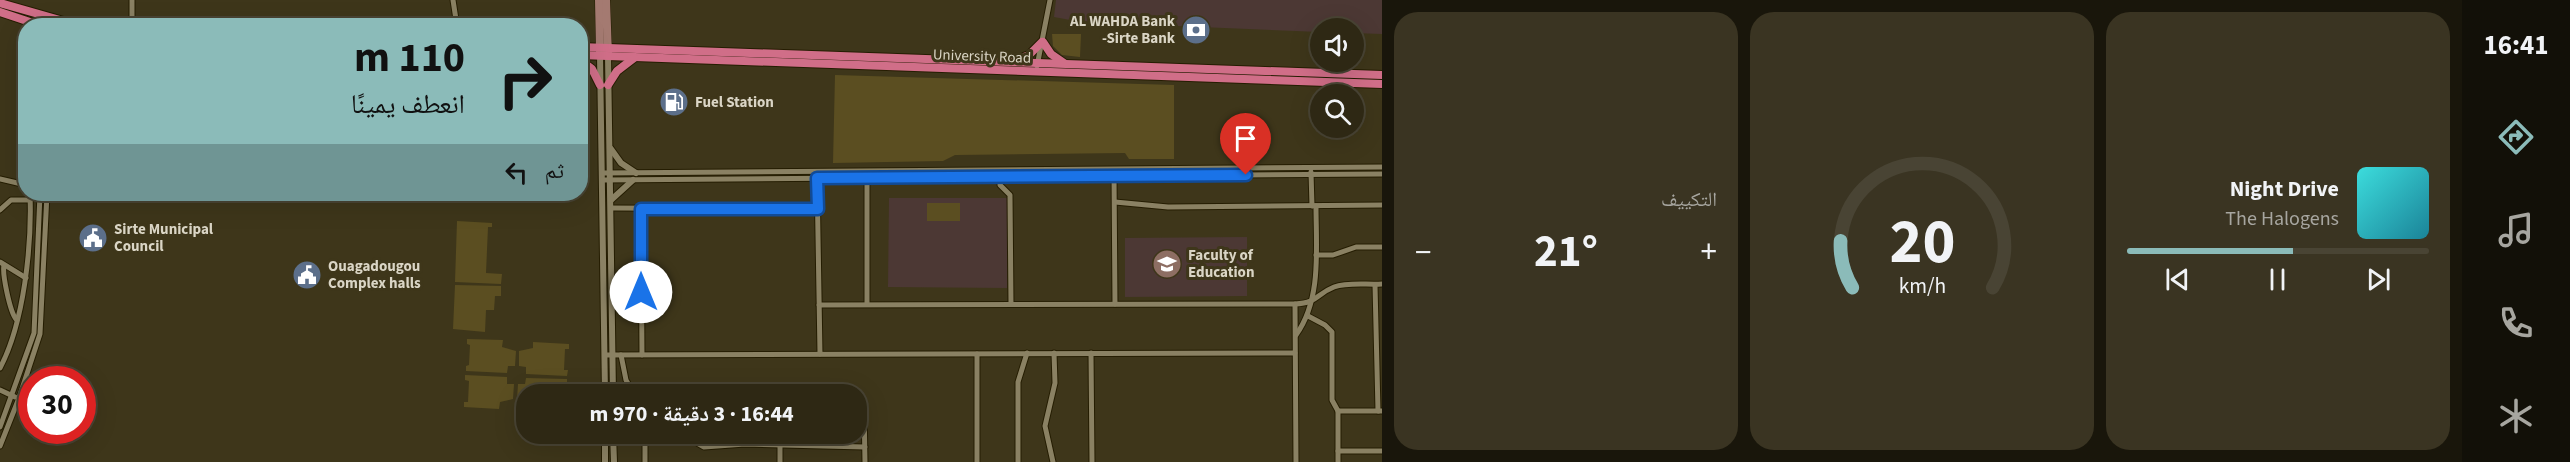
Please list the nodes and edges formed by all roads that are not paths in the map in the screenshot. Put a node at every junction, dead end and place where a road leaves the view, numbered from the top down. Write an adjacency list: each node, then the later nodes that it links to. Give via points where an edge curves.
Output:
1 (132, 0): 11 (street)
2 (453, 0): 7 (street)
3 (599, 0): 17 (main road)
4 (606, 0): 17 (main road)
5 (1050, 0): 15 (street)
6 (0, 3): 10 (highway)
7 (454, 9): 12 (street); 13 (street)
8 (5, 14): 9 (highway); 14 (highway)
9 (25, 18)
10 (37, 18)
11 (132, 18)
12 (453, 18)
13 (456, 18)
14 (18, 22)
15 (1043, 40): 22 (highway, via 1029,55); 23 (highway, via 1051,54); 25 (street)
16 (588, 48): 17 (highway, University Road)
17 (604, 51): 18 (highway, University Road); 19 (highway, University Road); 20 (highway, University Road); 28 (street)
18 (588, 54)
19 (693, 54): 20 (highway, University Road); 21 (highway, University Road)
20 (636, 57): 28 (highway, via 621,66)
21 (850, 60): 22 (highway, University Road); 25 (highway, University Road)
22 (1013, 62): 25 (highway, University Road)
23 (1064, 64): 25 (highway, University Road); 26 (highway, University Road)
24 (588, 66): 28 (highway)
25 (1039, 67): 27 (highway, University Road)
26 (1382, 75)
27 (1382, 84)
28 (604, 85): 29 (street); 39 (street)
29 (610, 148): 36 (street, via 621,163); 39 (street)
30 (1311, 167): 31 (street); 32 (street); 38 (street)
31 (1382, 167)
32 (1114, 169): 33 (street); 40 (street)
33 (1000, 170): 35 (street); 41 (street)
34 (817, 171): 35 (street); 36 (street); 42 (street)
35 (867, 171): 43 (street)
36 (636, 173): 39 (street)
37 (1382, 174): 38 (street)
38 (1311, 175): 40 (street); 54 (street)
39 (607, 176): 45 (street); 52 (street); 78 (street)
40 (1114, 176): 41 (street); 51 (street)
41 (1000, 177): 43 (street); 67 (street, via 1000,185 1010,195)
42 (817, 178): 43 (street); 45 (street); 56 (street)
43 (867, 178): 66 (street)
44 (0, 179): 46 (street)
45 (633, 180): 52 (street)
46 (18, 183)
47 (18, 199): 57 (street)
48 (30, 201): 61 (street)
49 (40, 201): 81 (street, via 36,314)
50 (47, 201): 82 (street, via 43,314)
51 (1115, 202): 54 (street, via 1168,207); 68 (street)
52 (611, 204): 55 (street); 78 (street)
53 (1382, 205): 54 (street)
54 (1314, 206): 59 (street)
55 (641, 209): 56 (street); 80 (street)
56 (818, 209): 65 (street)
57 (0, 210)
58 (1382, 247): 59 (street, via 1356,247 1333,255)
59 (1316, 255): 64 (street)
60 (2, 264): 61 (street); 70 (street, via 10,307)
61 (26, 278): 70 (street)
62 (1379, 284): 64 (street, via 1332,288); 94 (street)
63 (1295, 303): 64 (street); 68 (street); 71 (street)
64 (1311, 303): 69 (street)
65 (819, 304): 66 (street); 76 (street)
66 (867, 304): 67 (street)
67 (1011, 304): 68 (street)
68 (1115, 304)
69 (1308, 316): 71 (street); 93 (street, via 1332,332 1332,400)
70 (16, 318): 83 (street, via 11,345)
71 (1295, 336): 75 (street)
72 (1027, 353): 73 (street); 77 (street); 113 (street, via 1018,382)
73 (1054, 353): 74 (street); 114 (street, via 1055,383 1046,426)
74 (1091, 353): 75 (street); 115 (street)
75 (1295, 353): 116 (street)
76 (820, 354): 77 (street); 80 (street)
77 (977, 354): 112 (street)
78 (608, 355): 79 (street); 84 (street); 85 (street)
79 (621, 355): 80 (street); 86 (street)
80 (642, 355)
81 (25, 366)
82 (29, 366)
83 (0, 368)
84 (606, 384)
85 (612, 384)
86 (628, 384)
87 (18, 390): 88 (street)
88 (2, 391): 90 (street)
89 (18, 391): 90 (street)
90 (13, 396): 91 (street); 95 (street)
91 (18, 397)
92 (18, 403): 102 (street)
93 (1338, 411): 94 (street); 105 (street)
94 (1380, 411)
95 (0, 427)
96 (605, 444): 107 (street)
97 (613, 444): 108 (street)
98 (645, 444): 109 (street)
99 (698, 444): 101 (street)
100 (865, 444): 104 (street)
101 (725, 445): 103 (street)
102 (0, 446)
103 (780, 446): 104 (street); 110 (street)
104 (865, 447): 111 (street)
105 (1338, 451): 106 (street); 117 (street)
106 (1382, 451)
107 (605, 462)
108 (614, 462)
109 (645, 462)
110 (780, 462)
111 (865, 462)
112 (978, 462)
113 (1018, 462)
114 (1053, 462)
115 (1092, 462)
116 (1296, 462)
117 (1338, 462)

